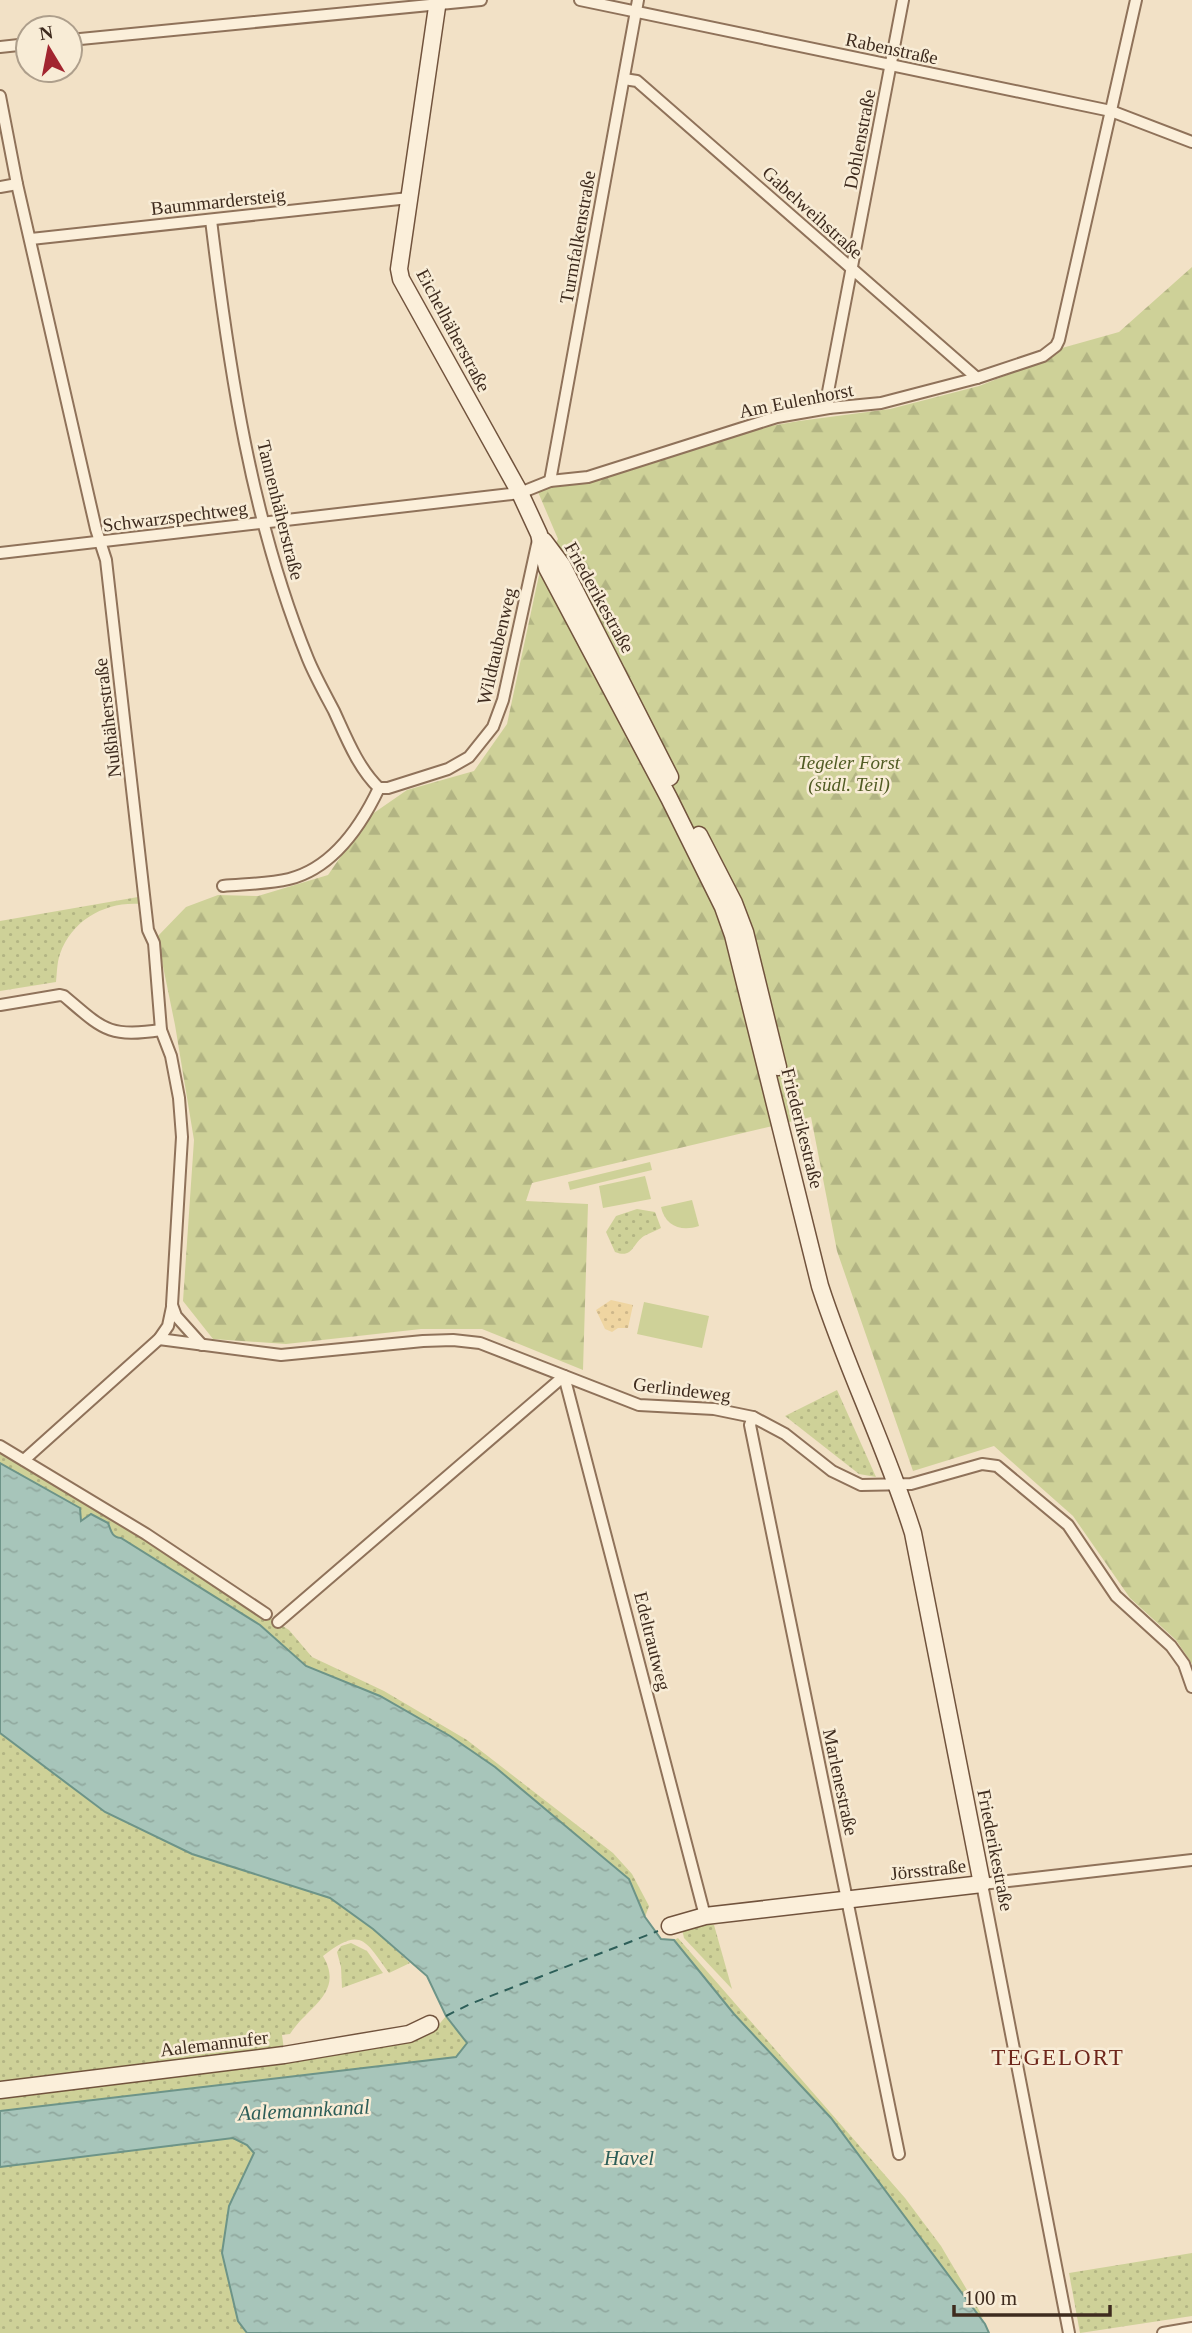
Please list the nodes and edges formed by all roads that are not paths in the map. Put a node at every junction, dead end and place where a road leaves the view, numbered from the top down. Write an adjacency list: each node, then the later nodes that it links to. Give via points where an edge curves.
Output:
1 (481, 0): 5 (street)
2 (580, 0): 6 (street, Rabenstraße)
3 (903, 0): 8 (street, Dohlenstraße)
4 (1136, 0): 11 (street, Am Eulenhorst)
5 (438, 2): 7 (street); 15 (street, Eichelhäherstraße)
6 (637, 6): 8 (street, Rabenstraße); 9 (street, Turmfalkenstraße)
7 (84, 39)
8 (890, 66): 11 (street, Rabenstraße); 18 (street, Dohlenstraße)
9 (624, 79): 18 (street, Gabelweihstraße, via 637,80); 21 (street, Turmfalkenstraße)
10 (0, 96): 13 (street, Nußhäherstraße)
11 (1111, 111): 12 (street, Rabenstraße); 19 (street, Am Eulenhorst, via 1056,346 1043,356)
12 (1192, 142)
13 (17, 184): 14 (street); 17 (street, Nußhäherstraße)
14 (0, 187)
15 (409, 198): 16 (street, Baummardersteig); 22 (street, Eichelhäherstraße, via 401,279)
16 (211, 220): 17 (street, Baummardersteig); 23 (street, Tannenhäherstraße, via 234,388)
17 (31, 239): 25 (street, Nußhäherstraße)
18 (852, 271): 19 (street, Gabelweihstraße); 20 (street, Dohlenstraße, via 827,397)
19 (977, 378): 20 (street, Am Eulenhorst, via 881,403)
20 (829, 408): 21 (street, Am Eulenhorst, via 777,417 588,477)
21 (550, 481): 22 (street, Am Eulenhorst)
22 (520, 494): 23 (street, Schwarzspechtweg); 24 (street, Eichelhäherstraße)
23 (264, 523): 25 (street, Schwarzspechtweg); 27 (street, Tannenhäherstraße, via 309,660 349,743)
24 (539, 534): 27 (street, Wildtaubenweg, via 493,727 469,757 448,769); 38 (street, Friederikestraße, via 562,565 745,932 829,1283 857,1382)
25 (101, 542): 26 (street, Schwarzspechtweg); 30 (street, Nußhäherstraße, via 148,930 154,943)
26 (0, 554)
27 (379, 788): 28 (street, via 345,842 312,869 288,879)
28 (223, 887)
29 (0, 1004): 30 (street, via 60,995 99,1026 115,1032)
30 (161, 1030): 31 (street, Nußhäherstraße, via 174,1068 182,1138)
31 (172, 1304): 32 (street, Nußhäherstraße, via 169,1326); 33 (street, via 176,1316)
32 (159, 1339): 33 (street, Gerlindeweg); 37 (street)
33 (198, 1341): 34 (street, Gerlindeweg, via 281,1355 453,1340 492,1346)
34 (564, 1376): 35 (street, Gerlindeweg, via 639,1405 714,1409); 40 (street); 45 (street, Edeltrautweg)
35 (754, 1417): 38 (street, Gerlindeweg, via 785,1434 841,1477 861,1485); 44 (street, Marlenestraße, via 750,1425)
36 (0, 1446): 37 (street)
37 (24, 1460): 39 (street, via 150,1536)
38 (897, 1484): 41 (street, Gerlindeweg, via 982,1464 997,1466 1068,1525 1116,1596 1171,1646); 43 (street, Friederikestraße, via 913,1533)
39 (266, 1614)
40 (278, 1622)
41 (1192, 1687)
42 (1192, 1860): 43 (street, Jörsstraße)
43 (982, 1884): 44 (street, Jörsstraße); 51 (street, Friederikestraße)
44 (847, 1899): 45 (street, Jörsstraße); 49 (street, Marlenestraße)
45 (705, 1916): 46 (street, Jörsstraße)
46 (670, 1926)
47 (430, 2024): 48 (street, Aalemannufer, via 409,2034 284,2055)
48 (0, 2090)
49 (899, 2154)
50 (1192, 2328): 52 (street)
51 (1069, 2333)
52 (1163, 2333)

